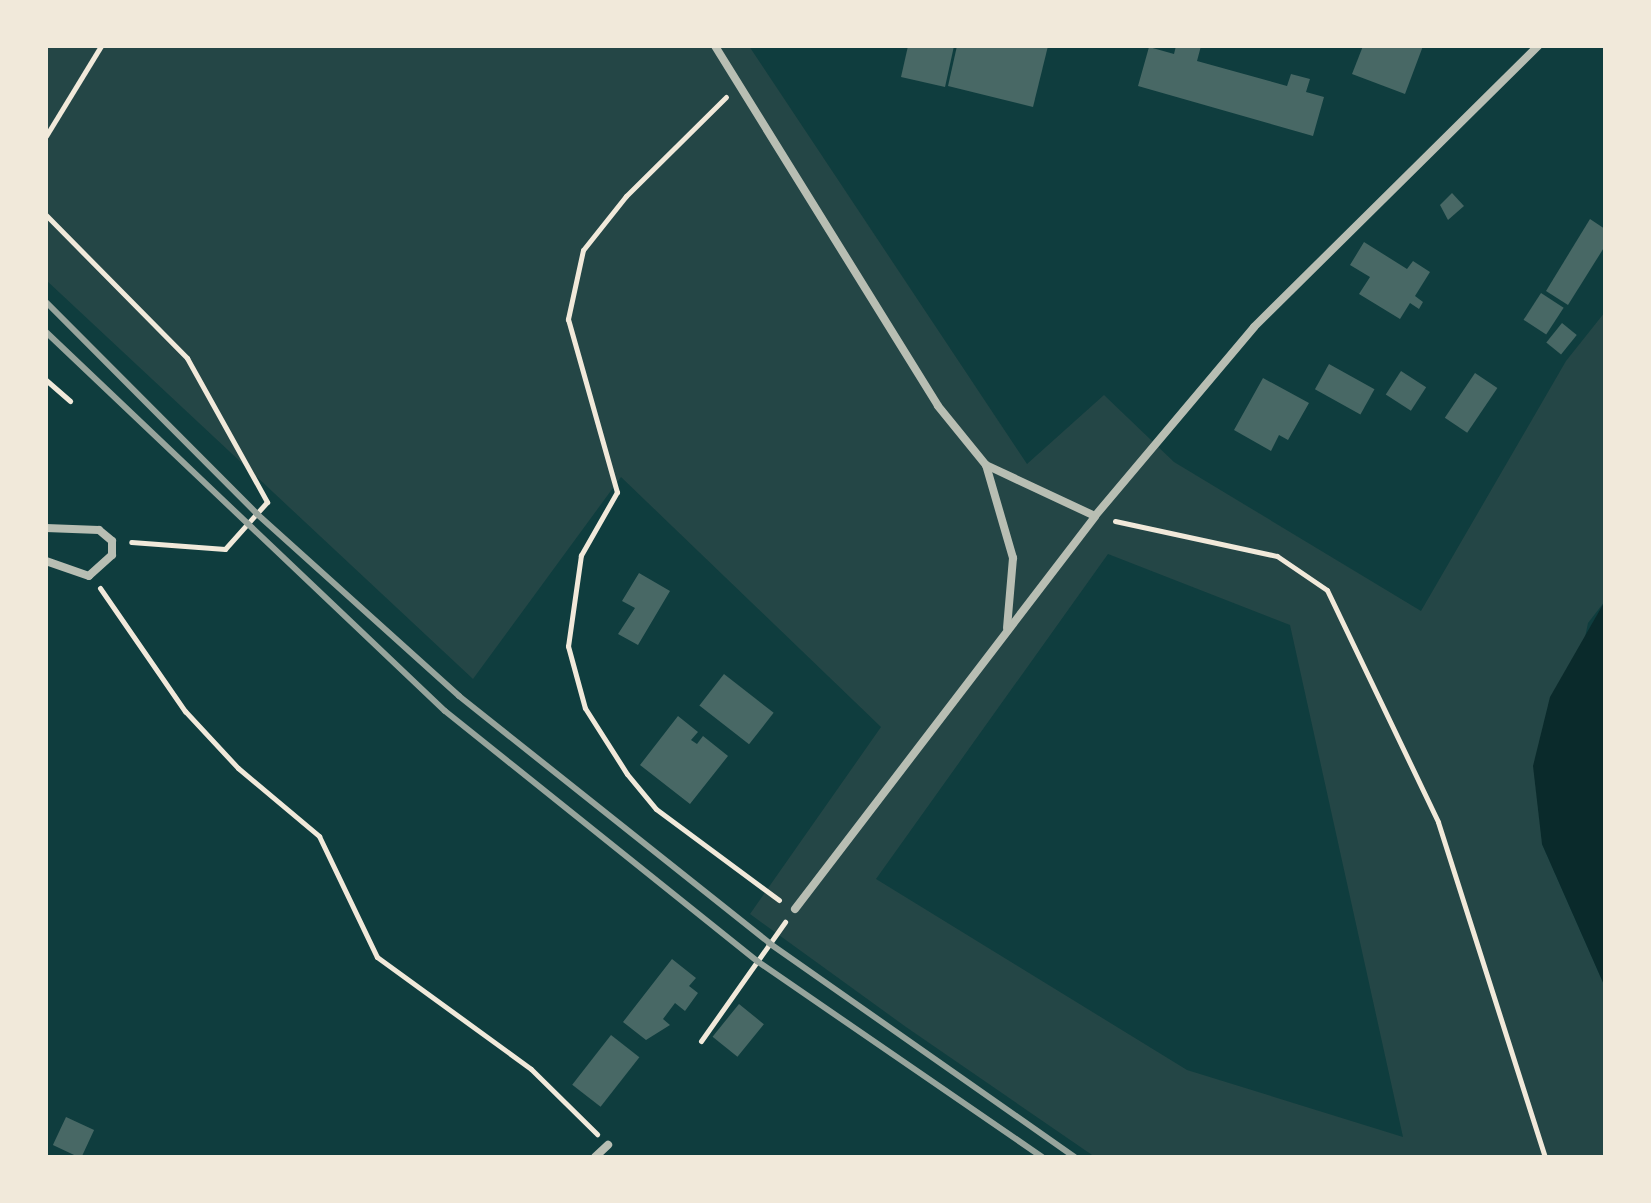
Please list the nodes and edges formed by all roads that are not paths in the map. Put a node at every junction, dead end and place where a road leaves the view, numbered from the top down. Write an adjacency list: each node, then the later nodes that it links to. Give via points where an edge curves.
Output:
1 (715, 46): 3 (street, via 938,406)
2 (1538, 46): 4 (street, via 1254,327)
3 (986, 465): 4 (street); 7 (street, via 1013,558)
4 (1095, 516): 7 (street)
5 (46, 528): 6 (street, via 81,525 112,541 112,555 89,576)
6 (46, 561)
7 (1007, 629): 8 (street)
8 (795, 909)
9 (608, 1145): 10 (street)
10 (595, 1157)

